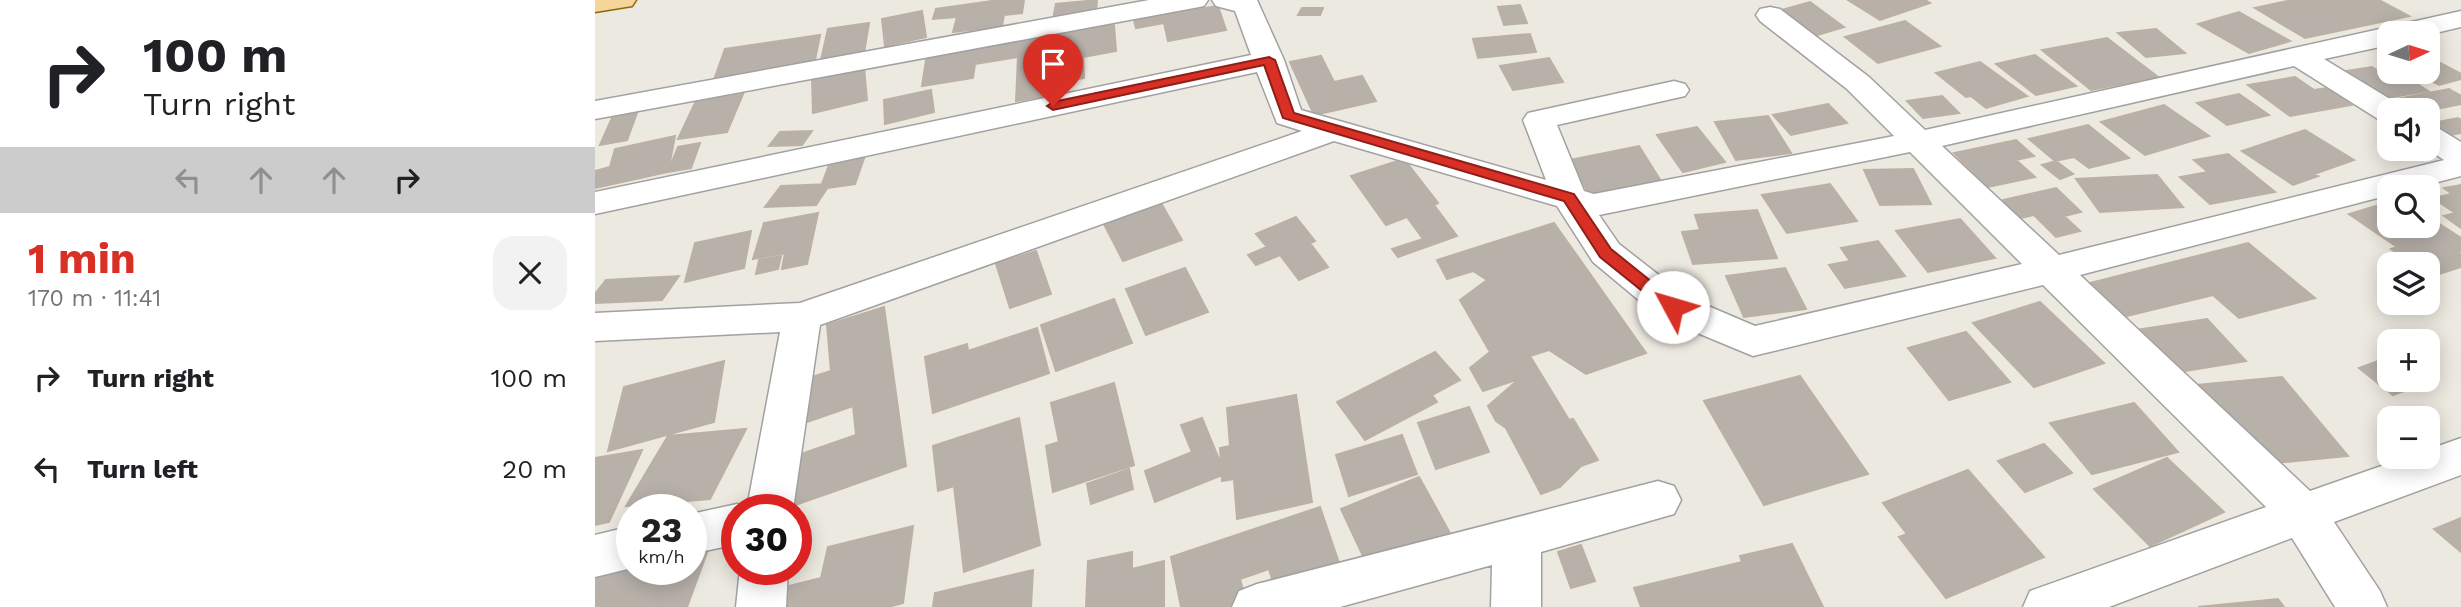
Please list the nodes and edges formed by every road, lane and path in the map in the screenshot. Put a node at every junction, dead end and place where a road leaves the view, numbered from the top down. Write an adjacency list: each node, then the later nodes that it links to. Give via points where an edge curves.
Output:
1 (622, 0): 4 (main road)
2 (1194, 0): 13 (street)
3 (1226, 0): 10 (street, via 1247,6)
4 (595, 4)
5 (1770, 15): 16 (street, via 1858,83)
6 (2461, 19): 7 (street)
7 (2440, 24)
8 (2377, 39): 9 (street)
9 (2298, 56): 12 (street); 16 (street)
10 (1269, 60): 14 (street); 22 (street)
11 (1674, 90): 21 (street, via 1539,120)
12 (2377, 105)
13 (595, 110)
14 (1288, 116): 15 (street); 20 (street)
15 (1333, 131): 20 (street); 21 (street)
16 (1919, 141): 21 (street, via 1594,205); 23 (street)
17 (2440, 143): 18 (street)
18 (2461, 156)
19 (2461, 166): 23 (street)
20 (1190, 181): 24 (street)
21 (1569, 197): 23 (street, via 1606,253 1673,307 1753,341)
22 (595, 203)
23 (2051, 270): 29 (street)
24 (802, 317): 25 (street); 27 (street)
25 (595, 327)
26 (2461, 456): 29 (street)
27 (772, 494)
28 (1658, 500): 30 (street)
29 (2302, 513): 37 (street); 38 (street)
30 (1517, 538): 35 (street); 36 (street)
31 (616, 551): 32 (street)
32 (595, 556)
33 (763, 585): 34 (street)
34 (761, 607)
35 (1257, 607)
36 (1516, 607)
37 (2048, 607)
38 (2362, 607)

